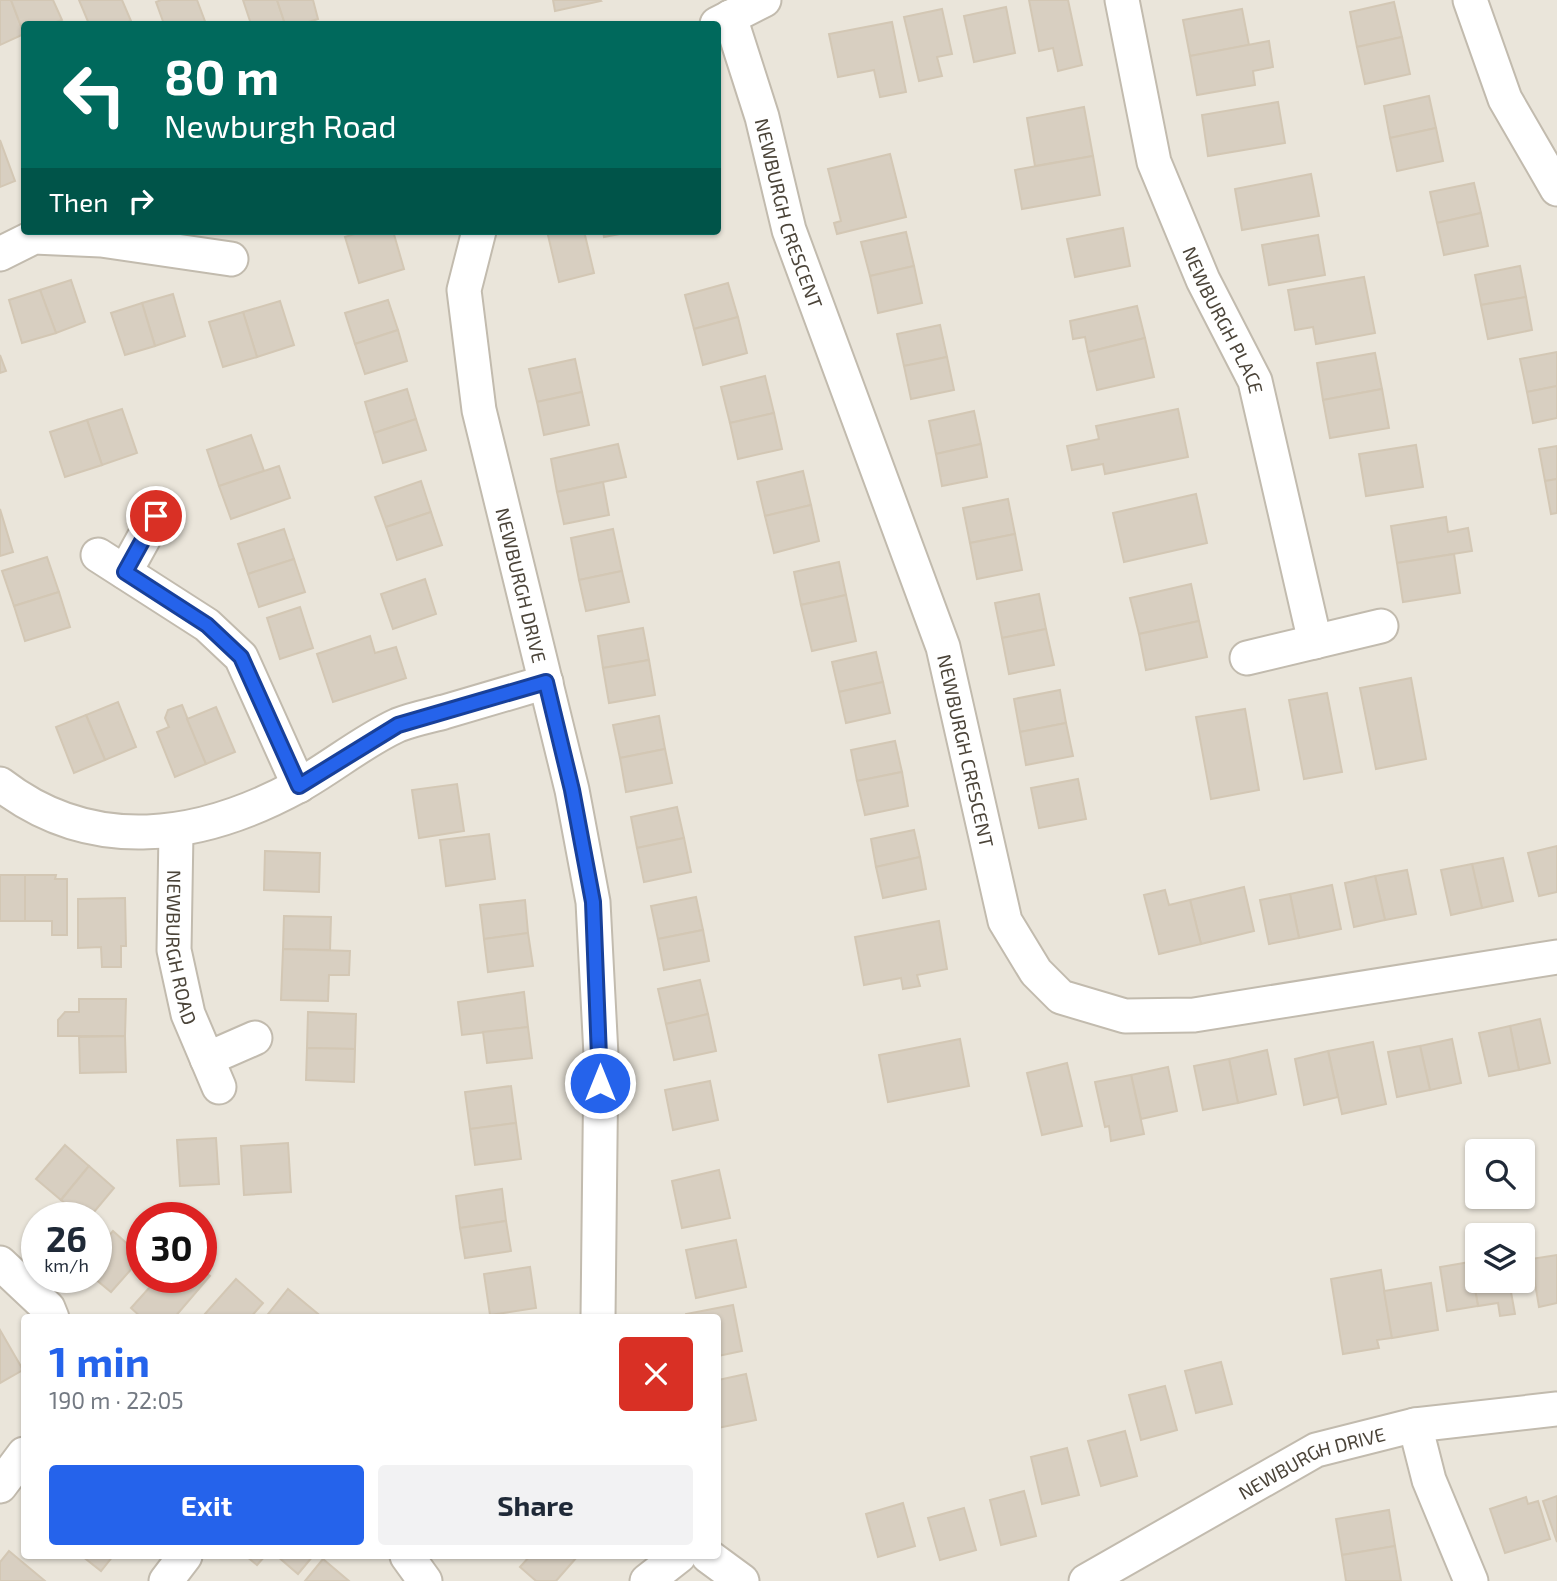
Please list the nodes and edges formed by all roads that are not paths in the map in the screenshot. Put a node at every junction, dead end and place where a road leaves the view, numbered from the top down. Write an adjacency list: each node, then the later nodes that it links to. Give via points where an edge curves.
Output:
1 (764, 0): 4 (street)
2 (1122, 0): 12 (street, NEWBURGH PLACE, via 1154,162 1203,279 1255,381)
3 (1470, 0): 5 (street, via 1504,99)
4 (724, 21): 18 (street, NEWBURGH CRESCENT, via 762,117 789,230 943,647 1005,921 1036,972 1061,997 1125,1016 1195,1015)
5 (1557, 189)
6 (478, 235): 14 (street, NEWBURGH DRIVE, via 464,290 479,410)
7 (192, 242): 8 (street, via 34,237); 9 (street)
8 (0, 254)
9 (231, 259)
10 (156, 516): 16 (street, via 111,563 207,625 241,657)
11 (1381, 626): 12 (street)
12 (1315, 642): 13 (street)
13 (1247, 658)
14 (546, 682): 16 (street, via 398,725); 22 (street, NEWBURGH DRIVE, via 593,902 601,1055)
15 (0, 784): 17 (street, via 25,803 67,821 143,833)
16 (299, 786): 17 (street, via 239,815)
17 (176, 832): 19 (street, NEWBURGH ROAD, via 174,950 188,1014 213,1073)
18 (1557, 957)
19 (256, 1038)
20 (0, 1263): 21 (street)
21 (50, 1314)
22 (598, 1314)
23 (1557, 1409): 24 (street, NEWBURGH DRIVE)
24 (1415, 1425): 31 (street, NEWBURGH DRIVE, via 1315,1450); 36 (street, via 1429,1480)
25 (21, 1458): 26 (street)
26 (0, 1486)
27 (183, 1559): 32 (street)
28 (409, 1559): 33 (street)
29 (675, 1559): 34 (street)
30 (712, 1559): 35 (street)
31 (1093, 1579)
32 (166, 1581)
33 (425, 1581)
34 (647, 1581)
35 (742, 1581)
36 (1471, 1581)

